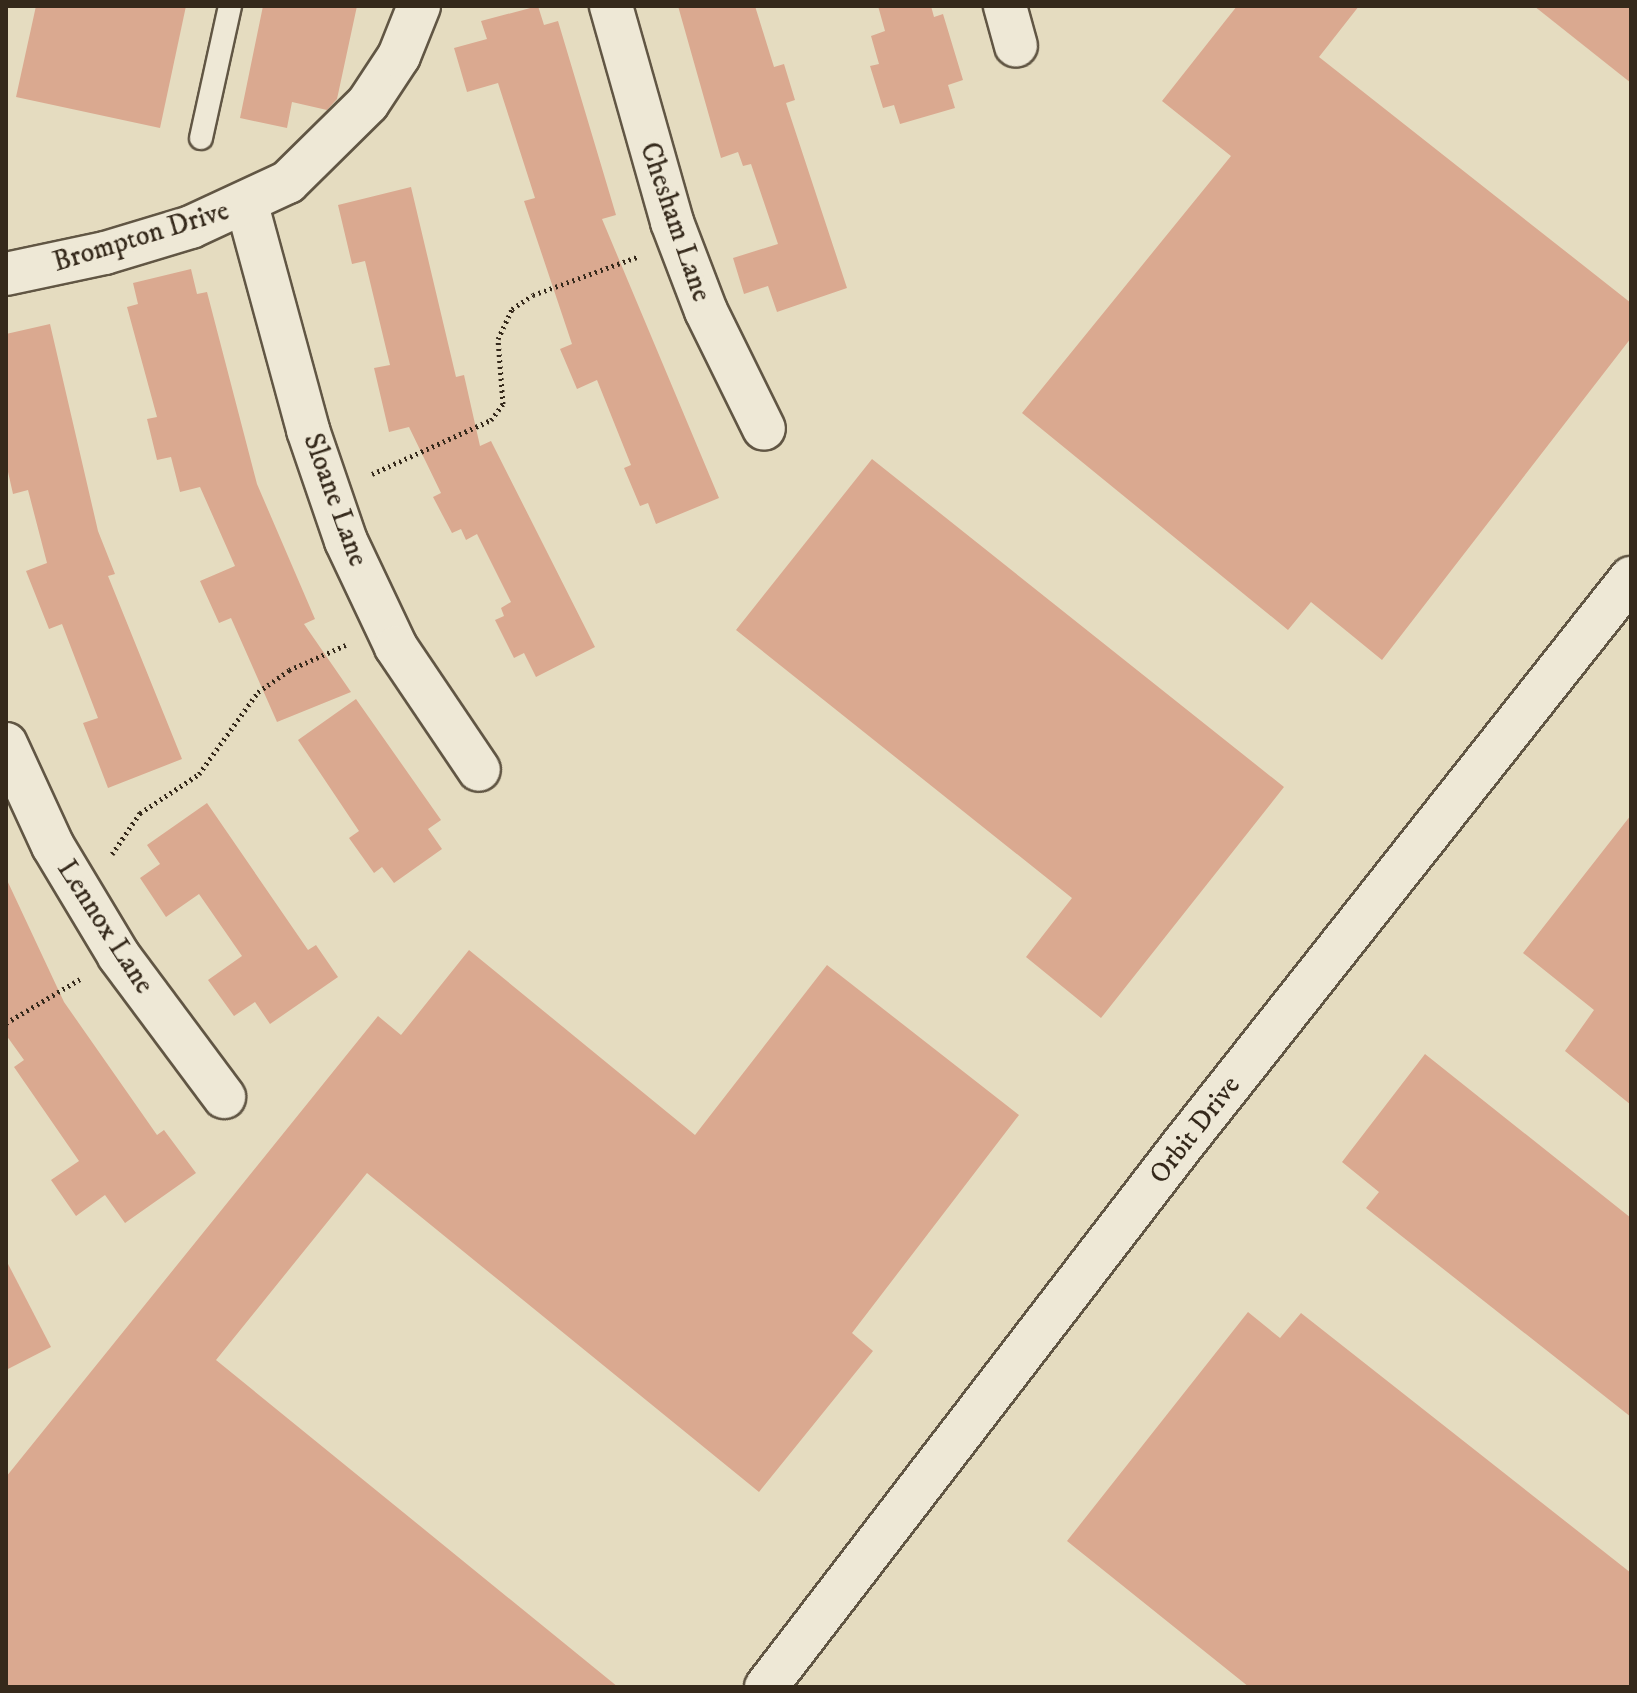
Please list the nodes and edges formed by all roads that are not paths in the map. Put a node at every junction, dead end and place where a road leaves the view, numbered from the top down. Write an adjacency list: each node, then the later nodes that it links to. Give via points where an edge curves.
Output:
1 (230, 6): 6 (lane)
2 (419, 6): 7 (street, Brompton Drive, via 399,56 368,103 288,182)
3 (611, 6): 9 (street, Chesham Lane, via 679,241 706,311)
4 (1005, 6): 5 (street)
5 (1016, 46)
6 (201, 138)
7 (247, 205): 8 (street, Brompton Drive, via 105,253); 12 (street, Sloane Lane, via 346,541 387,627)
8 (6, 274)
9 (764, 429)
10 (1631, 578): 14 (street, Orbit Drive, via 1180,1148)
11 (6, 744): 13 (street, Lennox Lane, via 74,881 119,956)
12 (479, 770)
13 (224, 1097)
14 (766, 1687)

